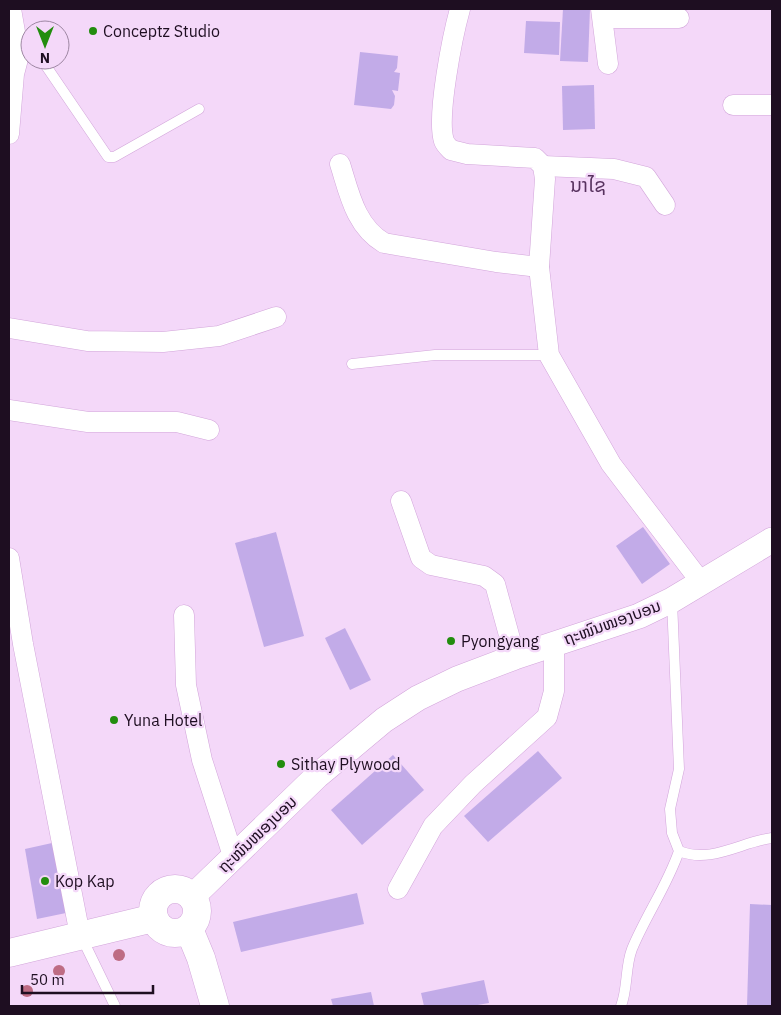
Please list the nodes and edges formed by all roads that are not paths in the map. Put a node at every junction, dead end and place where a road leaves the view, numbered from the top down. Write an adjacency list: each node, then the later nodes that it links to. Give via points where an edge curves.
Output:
1 (11, 9): 5 (street)
2 (460, 9): 14 (street, via 451,40 444,141 450,150 535,158)
3 (602, 13): 4 (street); 7 (street)
4 (679, 18)
5 (20, 41)
6 (20, 63): 12 (street, via 14,74)
7 (608, 64)
8 (49, 70): 11 (lane, via 108,157 114,157)
9 (733, 105): 10 (street)
10 (772, 105)
11 (199, 109)
12 (9, 134)
13 (340, 164): 16 (street, via 357,216 374,237 384,243)
14 (543, 166): 15 (street, via 614,169 646,177); 16 (street, via 545,179)
15 (665, 205)
16 (539, 267): 19 (street)
17 (276, 317): 18 (street, via 219,336 164,342 87,341)
18 (9, 328)
19 (549, 355): 20 (lane, via 435,354); 26 (street, via 611,464)
20 (352, 364)
21 (9, 410): 22 (street, via 88,422 177,422)
22 (209, 430)
23 (401, 501): 30 (street, via 421,558 431,564 484,576 495,584)
24 (772, 540): 26 (street, ຖະໜົນໜອງບອນ)
25 (9, 558): 38 (street)
26 (701, 582): 27 (street, ຖະໜົນໜອງບອນ)
27 (672, 600): 29 (street, ຖະໜົນໜອງບອນ, via 639,616); 32 (lane, via 679,769 670,809 672,833)
28 (184, 616): 33 (street, via 186,685 202,760)
29 (554, 643): 30 (street, ຖະໜົນໜອງບອນ); 34 (street, via 554,691 547,717 473,784 433,826)
30 (515, 657): 33 (street, ຖະໜົນໜອງບອນ, via 418,698 384,720 317,776)
31 (772, 838): 32 (lane, via 706,856)
32 (679, 851): 42 (lane, via 670,878 644,920 631,952)
33 (233, 856): 35 (street, ຖະໜົນໜອງບອນ)
34 (398, 888)
35 (192, 897): 36 (main road, via 179,889 164,892 154,904); 37 (main road, via 197,917)
36 (154, 918): 37 (main road, via 157,925 169,932); 38 (main road)
37 (189, 929): 41 (main road)
38 (80, 935): 39 (main road); 40 (lane)
39 (9, 952)
40 (115, 1006)
41 (215, 1006)
42 (622, 1006)

